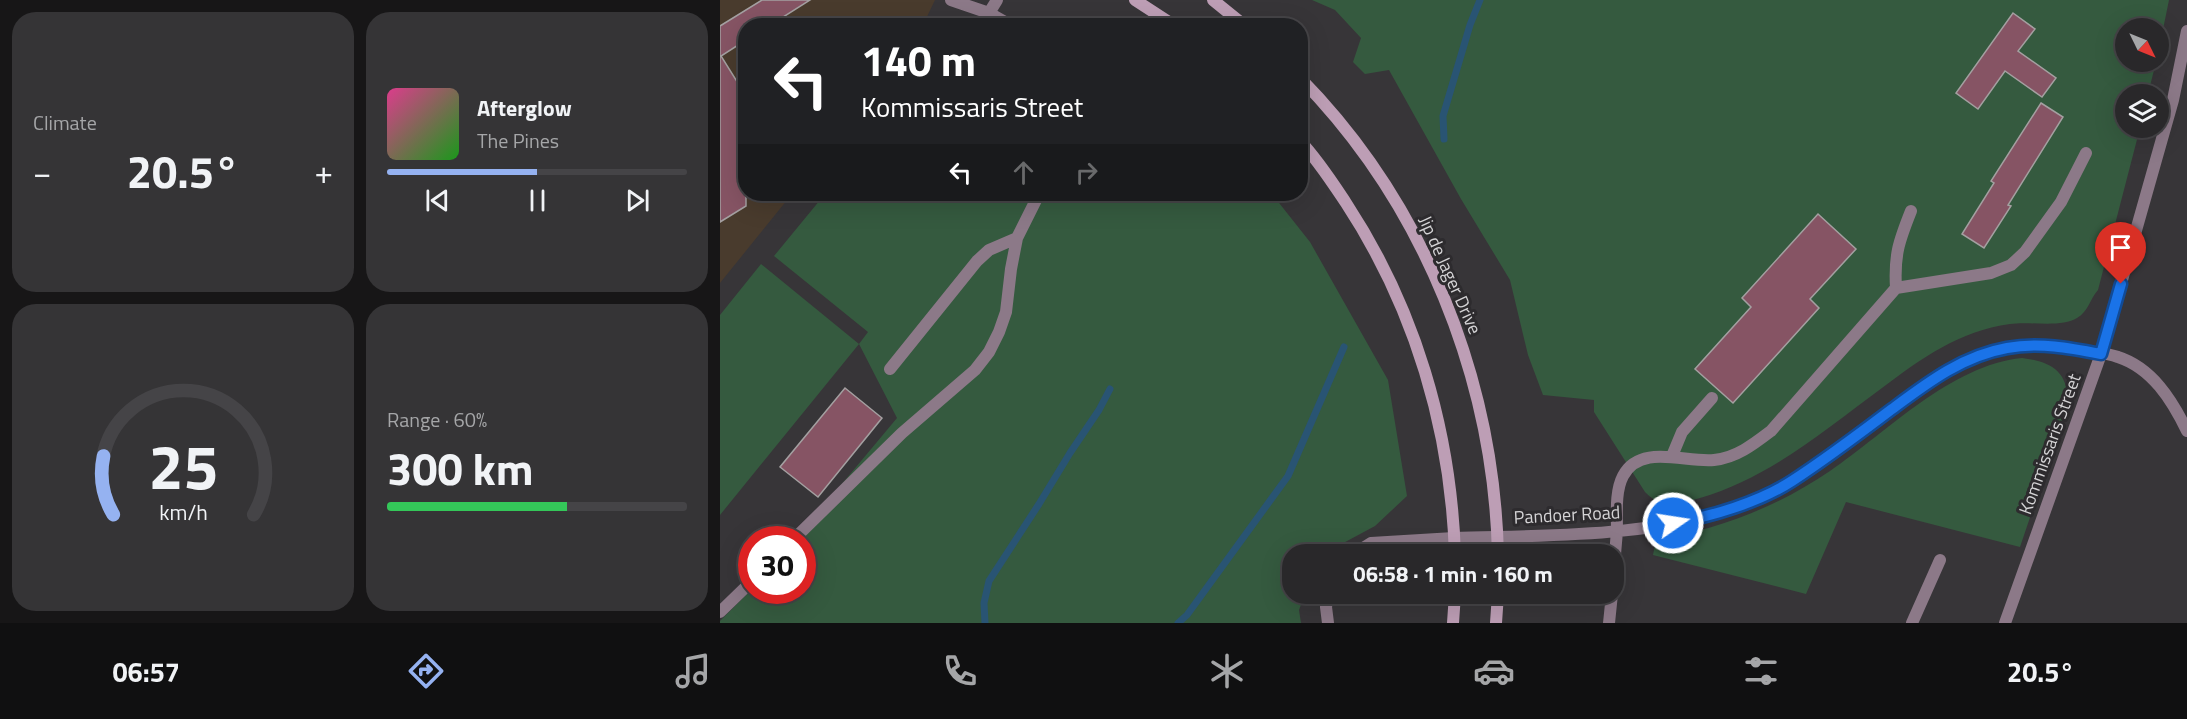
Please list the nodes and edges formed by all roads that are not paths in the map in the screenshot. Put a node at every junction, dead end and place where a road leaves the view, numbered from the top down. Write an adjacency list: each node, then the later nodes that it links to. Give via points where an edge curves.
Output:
1 (951, 0): 5 (street)
2 (997, 0): 5 (street)
3 (1135, 0): 7 (main road)
4 (1213, 0): 8 (main road)
5 (984, 8): 6 (street)
6 (1000, 18)
7 (1163, 18)
8 (1235, 18)
9 (2187, 31): 17 (street, Kommissaris Street, via 2173,100)
10 (1308, 87): 24 (main road, Jip de Jager Drive, via 1370,161 1396,202 1450,311 1487,439)
11 (1308, 151): 25 (main road, via 1363,230 1413,334 1444,444)
12 (2086, 153): 16 (street, via 2042,231 2011,265 1991,273)
13 (1036, 201): 15 (street)
14 (1911, 211): 16 (street, via 1894,262)
15 (1017, 238): 18 (street, via 989,250 977,261); 22 (street, via 1006,312 989,352 975,370 902,433)
16 (1896, 288): 21 (street, via 1753,446 1713,460)
17 (2101, 354): 20 (street, Pandoer Road, via 2117,356 2152,378 2174,403); 23 (street, Pandoer Road, via 2031,345 1984,353 1933,379 1790,483 1743,504 1690,520); 42 (street, Kommissaris Street)
18 (890, 369)
19 (1712, 398): 21 (street, via 1682,432)
20 (2187, 431)
21 (1672, 456): 23 (street, via 1635,462 1623,476)
22 (807, 526)
23 (1617, 531): 24 (street, Pandoer Road); 29 (street)
24 (1498, 537): 25 (street, Pandoer Road); 28 (main road, Jip de Jager Drive)
25 (1454, 538): 26 (street, Pandoer Road); 27 (main road)
26 (1369, 544)
27 (1454, 544)
28 (1498, 544)
29 (1616, 544)
30 (1940, 560): 41 (street)
31 (738, 595): 36 (street)
32 (1326, 604): 37 (street)
33 (1454, 604): 38 (main road)
34 (1497, 604): 39 (main road)
35 (1611, 604): 40 (street)
36 (720, 612)
37 (1328, 623)
38 (1453, 623)
39 (1496, 623)
40 (1609, 623)
41 (1912, 623)
42 (2005, 623)

